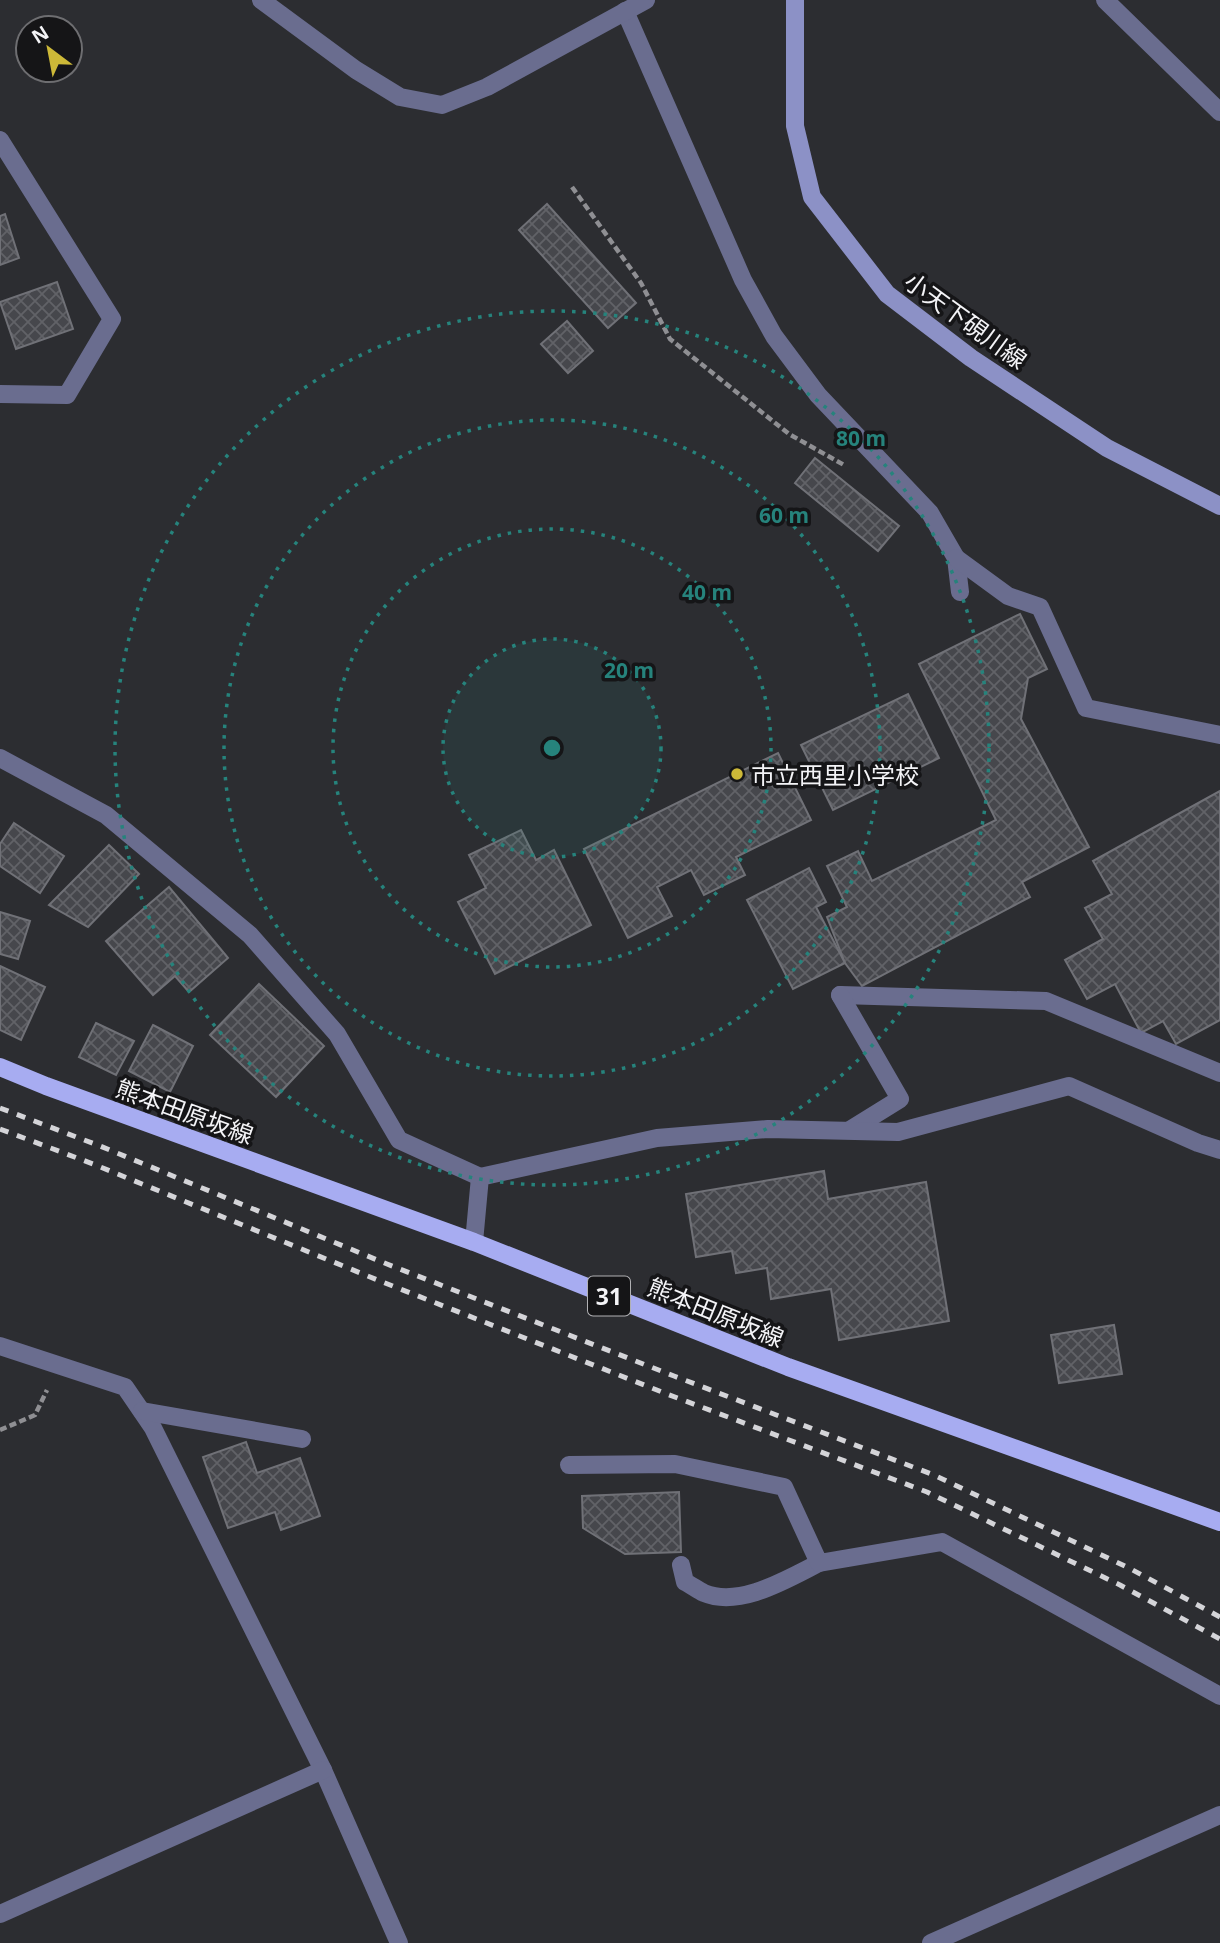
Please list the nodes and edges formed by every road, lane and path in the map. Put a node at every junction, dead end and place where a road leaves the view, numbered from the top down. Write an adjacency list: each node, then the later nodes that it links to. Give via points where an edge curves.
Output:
1 (261, 0): 5 (street, via 400,97 442,105 487,88)
2 (646, 0): 5 (street)
3 (795, 0): 11 (main road, 小天下硯川線, via 795,126 812,197 887,294 971,358 1107,448)
4 (1105, 0): 6 (street)
5 (625, 11): 12 (street, via 743,280 774,336 818,395 930,513)
6 (1220, 111)
7 (0, 140): 9 (street, via 112,318 67,395)
8 (572, 187): 10 (path, via 641,283 670,339 789,434)
9 (0, 394)
10 (848, 467)
11 (1220, 506)
12 (956, 558): 13 (street); 14 (street, via 1008,596 1041,607 1086,708)
13 (960, 592)
14 (1220, 735)
15 (0, 758): 20 (street, via 106,815 250,934 337,1034 399,1140)
16 (0, 1067): 21 (main road, 熊本田原坂線 / 31)
17 (1220, 1073): 18 (street, via 1046,1001 840,995 900,1099)
18 (849, 1130): 19 (street, via 898,1132 1069,1086); 20 (street, via 768,1129 657,1138)
19 (1220, 1150)
20 (480, 1177): 21 (street)
21 (474, 1242): 28 (main road, 熊本田原坂線 / 31, via 788,1367)
22 (0, 1346): 23 (street)
23 (58, 1365): 24 (street, via 125,1387); 25 (path, via 35,1415)
24 (142, 1411): 26 (street); 32 (street)
25 (0, 1430)
26 (302, 1439)
27 (569, 1465): 29 (street, via 675,1464 784,1488)
28 (1220, 1522)
29 (819, 1563): 30 (street, via 778,1584 735,1598 706,1594 685,1582); 31 (street, via 942,1542)
30 (681, 1565)
31 (1220, 1696)
32 (323, 1770): 34 (street); 35 (street)
33 (1220, 1815): 36 (street)
34 (0, 1914)
35 (399, 1943)
36 (931, 1943)

